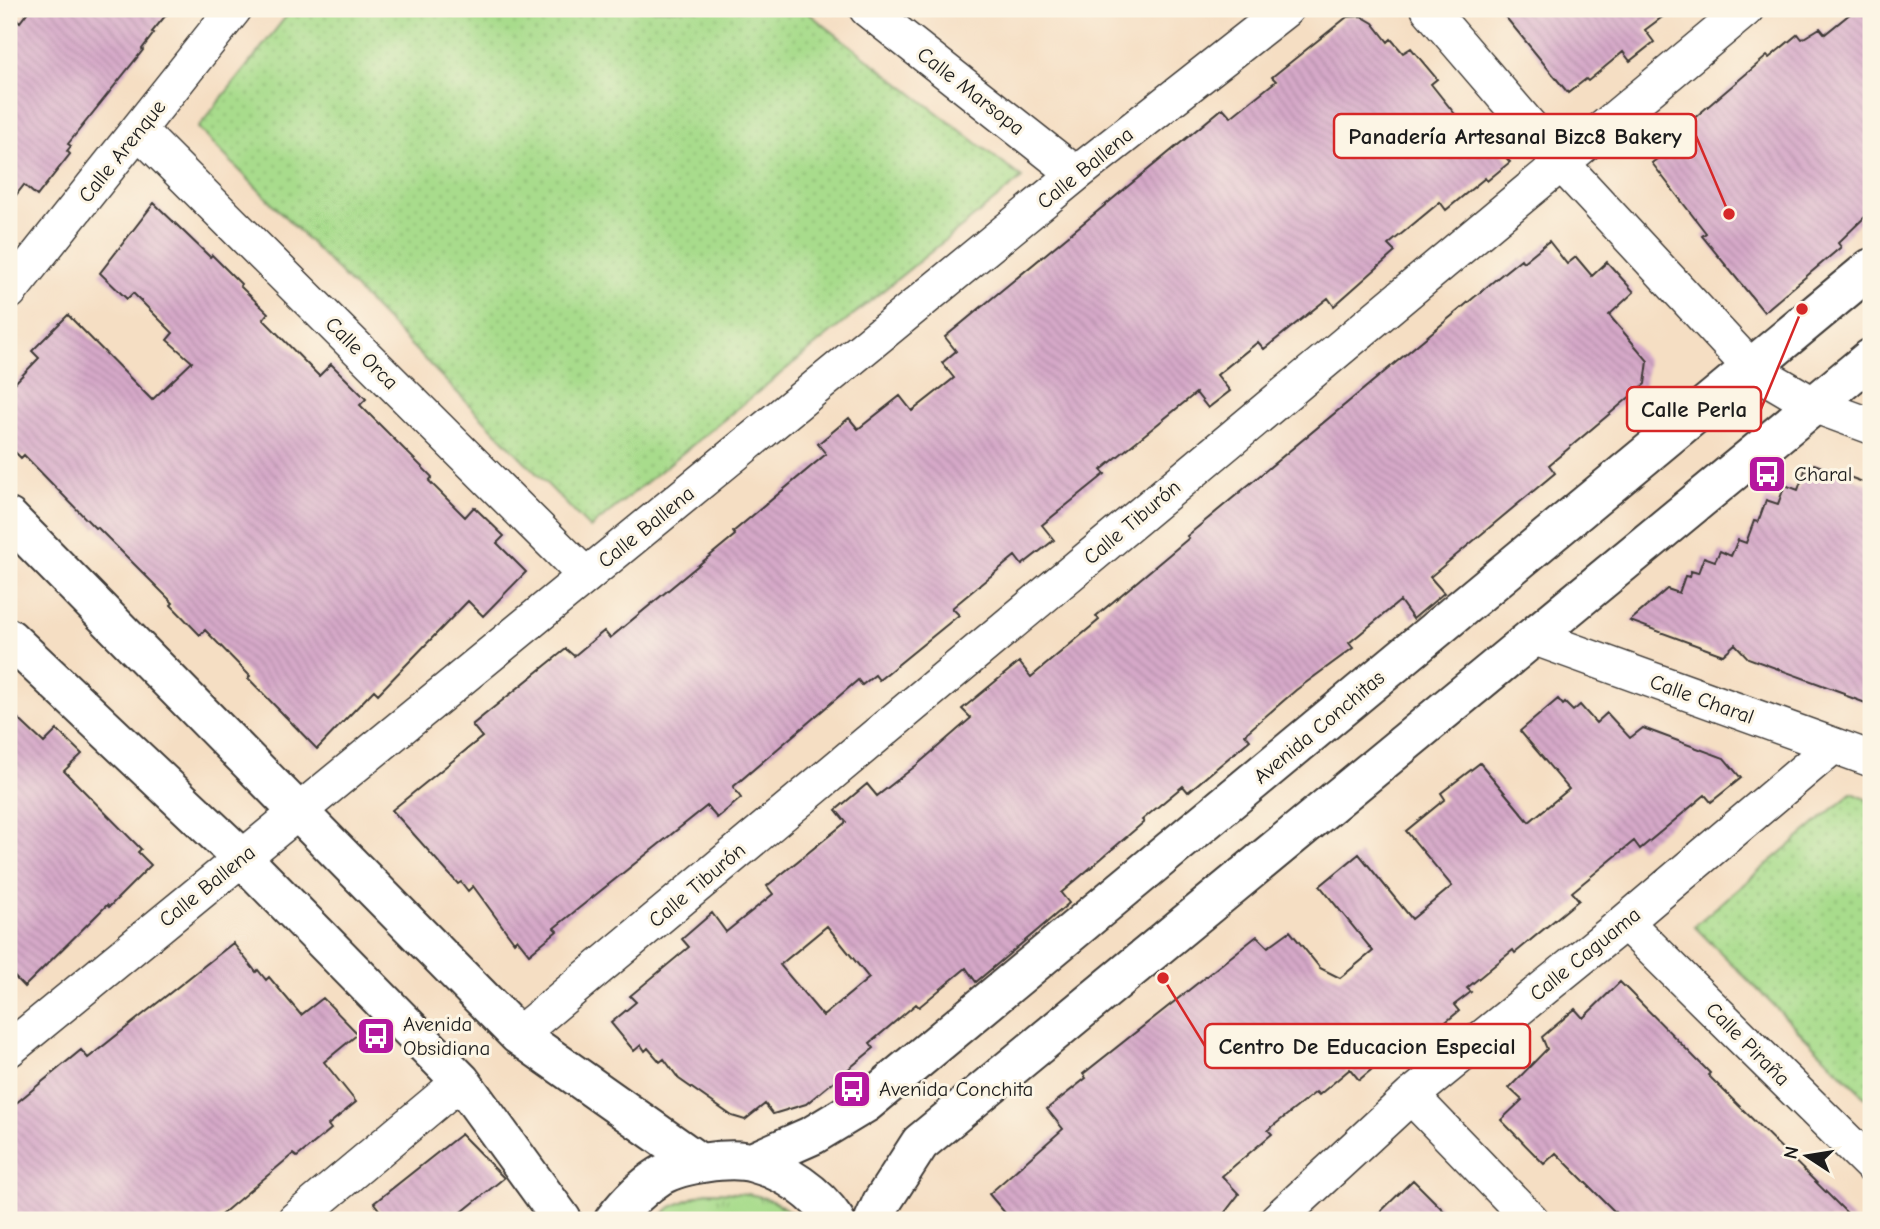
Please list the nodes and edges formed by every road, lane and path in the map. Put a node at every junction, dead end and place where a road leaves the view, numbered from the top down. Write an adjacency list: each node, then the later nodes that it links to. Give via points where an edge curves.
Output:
1 (234, 9): 6 (street, Calle Arenque)
2 (867, 9): 8 (street, Calle Marsopa)
3 (1286, 9): 8 (street, Calle Ballena)
4 (1429, 9): 7 (street)
5 (1746, 9): 7 (street, Calle Tiburón)
6 (138, 130): 10 (street, Calle Arenque); 16 (street, Calle Orca)
7 (1561, 163): 12 (street); 24 (street, Calle Tiburón)
8 (1076, 174): 16 (street, Calle Ballena)
9 (1871, 268): 12 (street, Avenida Conchitas)
10 (9, 292)
11 (1871, 358): 13 (street)
12 (1751, 368): 13 (street); 29 (street, Avenida Conchitas, via 866,1103 813,1135)
13 (1814, 405): 14 (street); 17 (street)
14 (1871, 426)
15 (9, 518): 21 (street)
16 (586, 576): 21 (street, Calle Ballena)
17 (1533, 637): 19 (street, Calle Charal); 35 (street, via 920,1143)
18 (9, 638): 22 (street)
19 (1833, 746): 20 (street, Calle Charal); 23 (street, Calle Caguama)
20 (1871, 760)
21 (299, 811): 22 (street, Calle Ballena); 24 (street)
22 (242, 858): 25 (street, Calle Ballena); 26 (street)
23 (1625, 922): 27 (street, Calle Caguama); 30 (street, Calle Piraña)
24 (518, 1035): 28 (street)
25 (9, 1049)
26 (461, 1081): 31 (street); 32 (street)
27 (1411, 1097): 36 (street, Calle Caguama); 37 (street)
28 (698, 1162): 29 (street); 33 (street, via 662,1175 631,1198)
29 (752, 1162): 34 (street, via 799,1182)
30 (1871, 1165)
31 (295, 1220)
32 (562, 1220)
33 (614, 1220)
34 (835, 1220)
35 (874, 1220)
36 (1277, 1220)
37 (1531, 1220)

